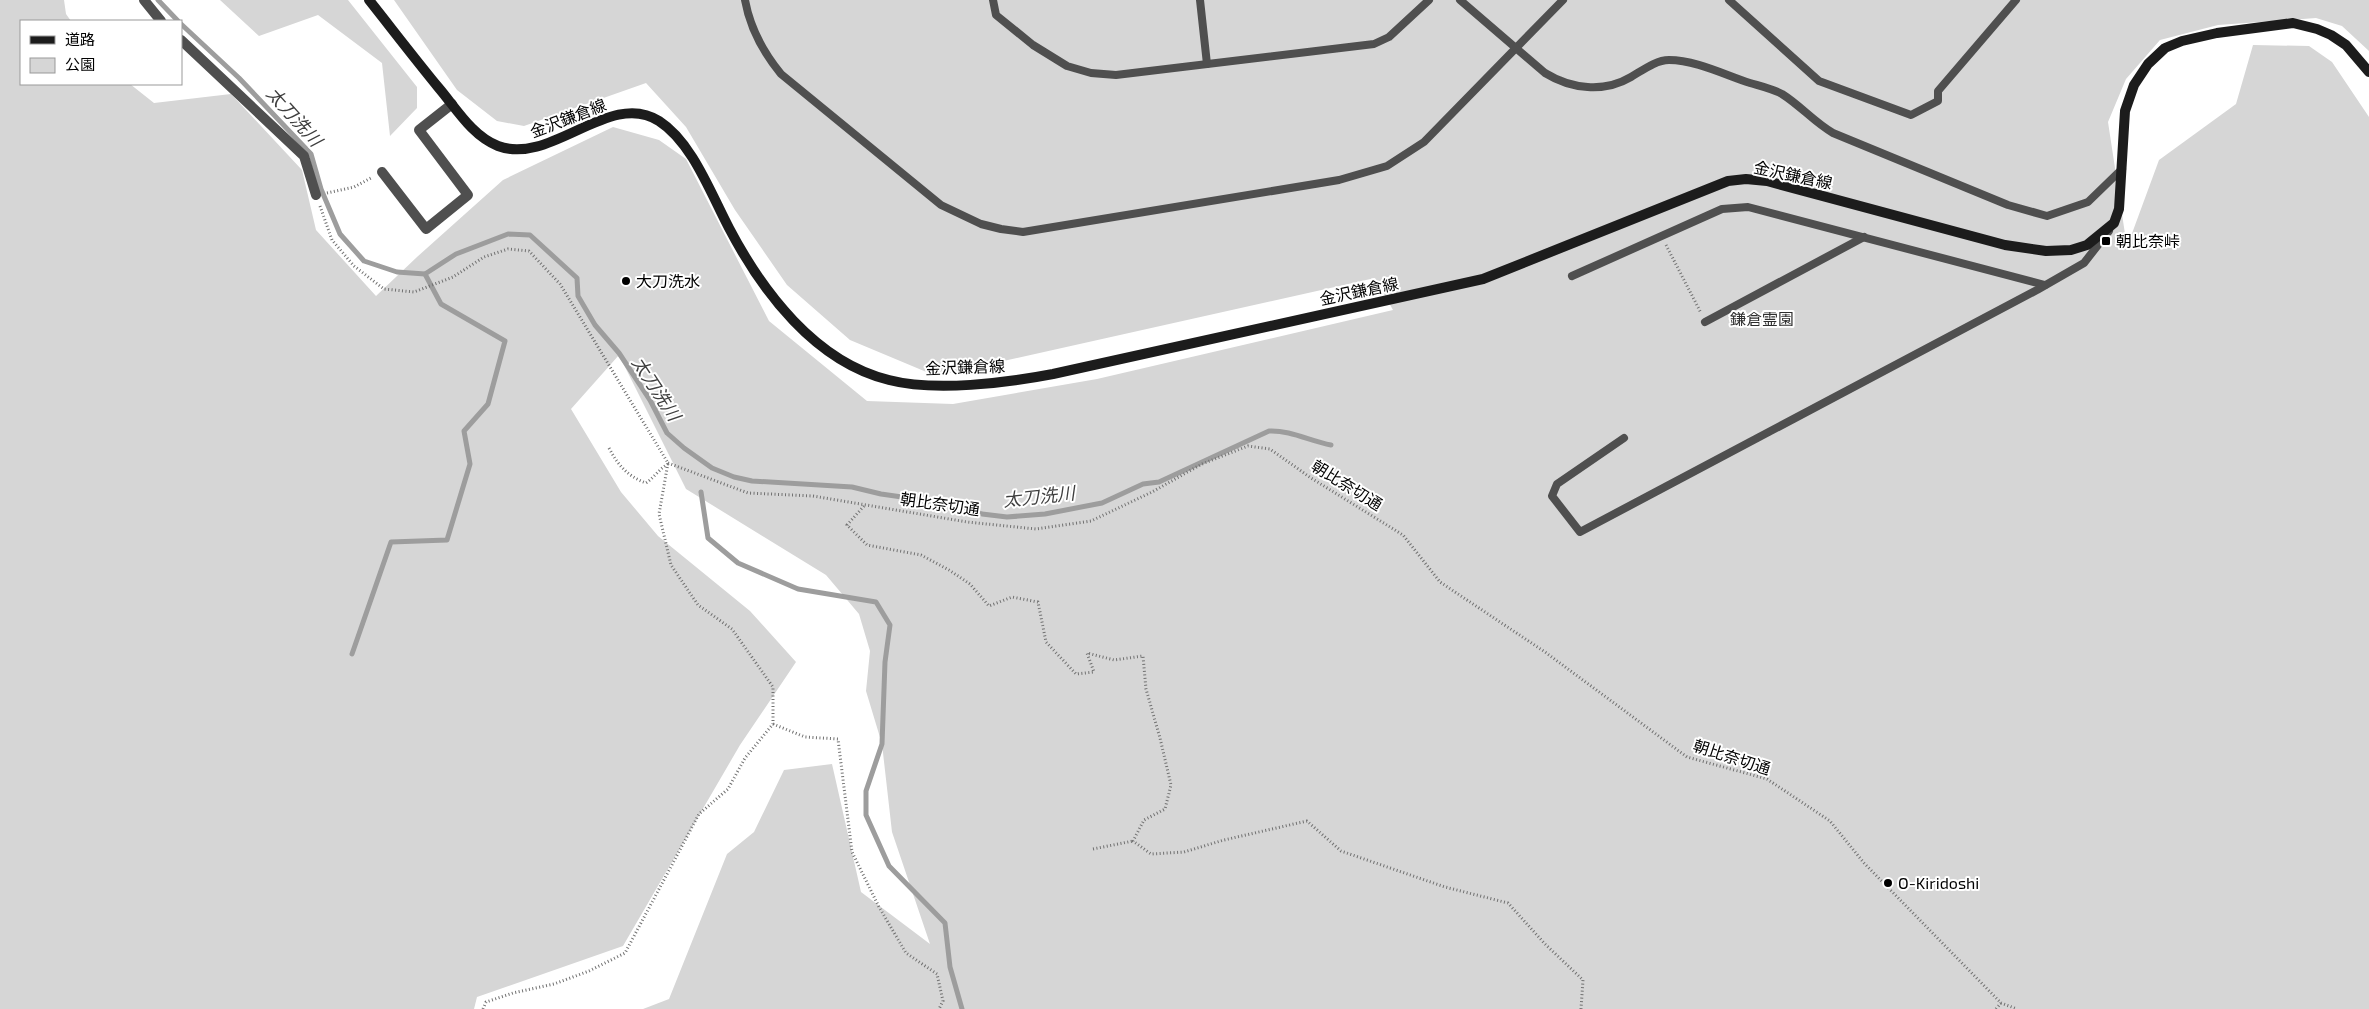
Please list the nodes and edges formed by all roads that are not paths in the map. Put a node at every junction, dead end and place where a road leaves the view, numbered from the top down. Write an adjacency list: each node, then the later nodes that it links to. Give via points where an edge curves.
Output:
1 (144, 0): 11 (street)
2 (369, 0): 16 (main road, 金沢鎌倉線)
3 (745, 0): 13 (lane, via 766,56 795,86 941,205 981,224 1023,232 1339,180 1380,169 1407,155 1440,128)
4 (993, 0): 14 (lane, via 996,15 1033,45 1067,66 1116,75)
5 (1200, 0): 14 (lane)
6 (1429, 0): 14 (lane, via 1389,37 1374,44)
7 (1460, 0): 13 (lane)
8 (1563, 0): 13 (lane)
9 (1729, 0): 10 (lane, via 1819,81 1911,115 1938,101 1938,91)
10 (2016, 0)
11 (160, 20)
12 (182, 41): 19 (street, via 304,156)
13 (1516, 47): 17 (lane, via 1545,73 1561,82 1578,86 1611,86 1668,60 1696,65 1780,93 1833,133 2008,205 2047,216 2088,202)
14 (1207, 64)
15 (2369, 72): 17 (main road, via 2346,45 2331,35 2293,23 2182,41 2165,48 2148,64 2134,85 2124,111)
16 (452, 104): 18 (street, via 418,130 468,195 426,229); 20 (main road, 金沢鎌倉線, via 470,127 486,139 515,150 535,149 620,114 646,114 658,121 675,135 703,176 730,230 786,313 810,337 860,369 889,380 920,385 1024,379 1053,374 1483,279 1728,181 1767,181 2005,245 2046,251 2071,250 2087,245)
17 (2122, 169): 20 (main road, via 2119,209)
18 (382, 172)
19 (316, 195)
20 (2114, 223): 23 (lane, via 2084,262)
21 (1864, 237): 22 (lane, via 1748,207 1722,209); 23 (lane); 24 (lane)
22 (1572, 276)
23 (2045, 285): 25 (lane, via 1580,532 1552,496 1557,484)
24 (1706, 322)
25 (1624, 438)

